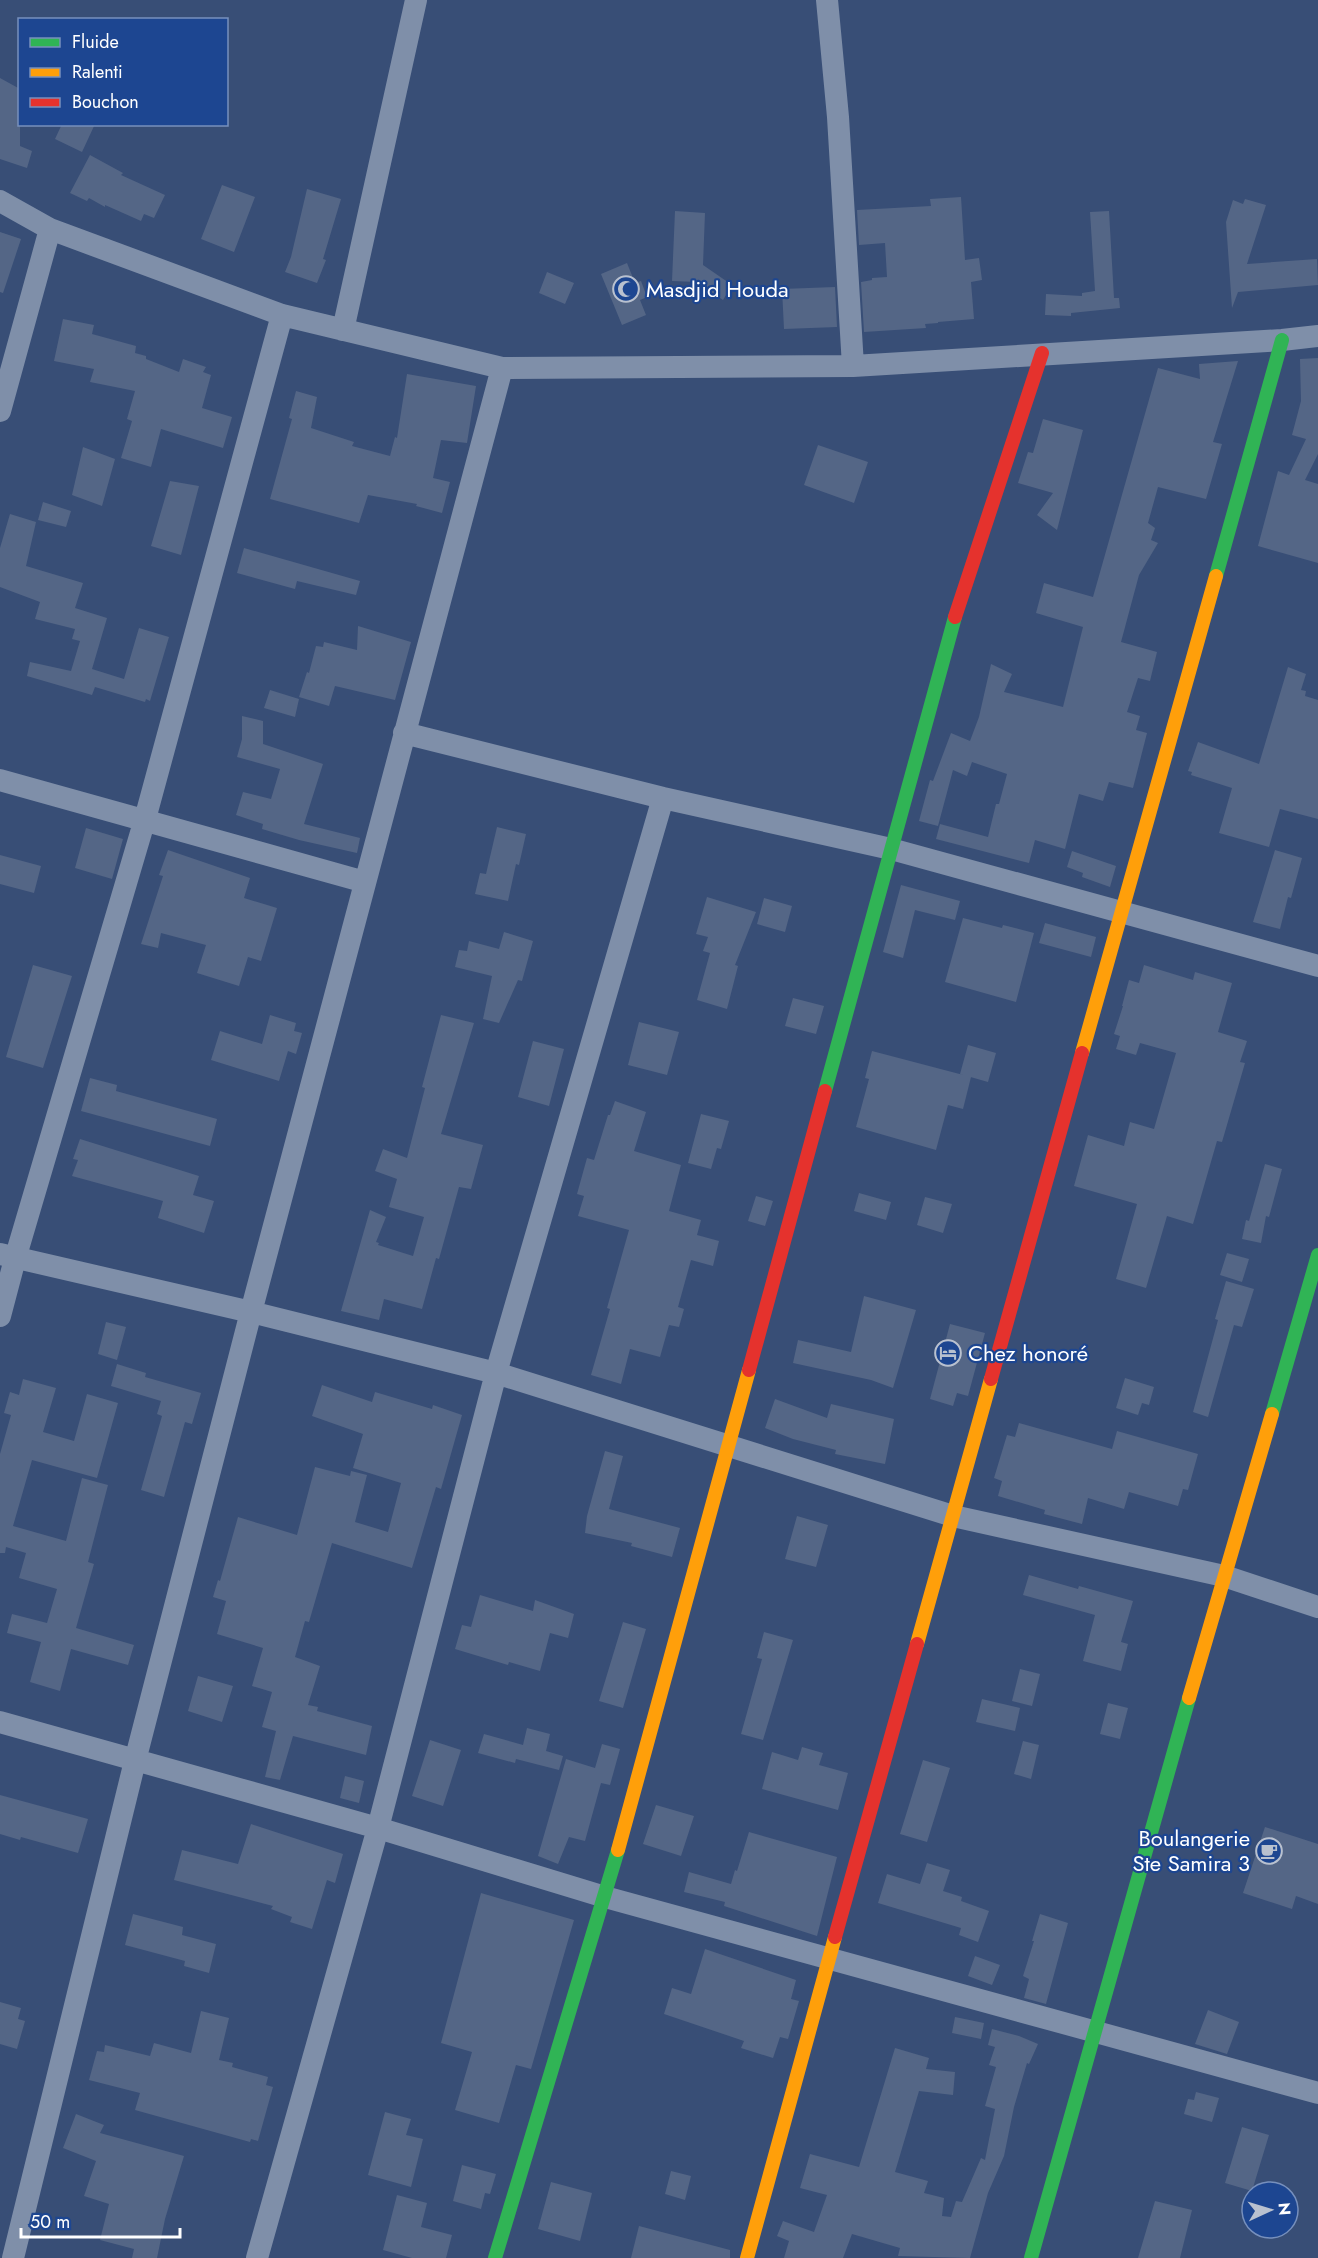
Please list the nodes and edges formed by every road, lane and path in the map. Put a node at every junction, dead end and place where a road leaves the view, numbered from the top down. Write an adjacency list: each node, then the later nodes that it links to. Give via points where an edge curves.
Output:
1 (416, 0): 6 (street)
2 (827, 0): 10 (street)
3 (0, 201): 4 (street)
4 (50, 229): 5 (street); 12 (street)
5 (282, 315): 6 (street); 16 (street)
6 (343, 330): 11 (street)
7 (1318, 336): 8 (street)
8 (1282, 340): 9 (street); 19 (street)
9 (1042, 353): 10 (street); 17 (street, via 950,633)
10 (853, 366): 11 (street)
11 (502, 368): 13 (street)
12 (0, 411)
13 (404, 733): 15 (street); 18 (street)
14 (0, 780): 16 (street)
15 (663, 798): 17 (street); 25 (street)
16 (145, 819): 18 (street); 21 (street)
17 (891, 849): 19 (street); 26 (street)
18 (365, 882): 23 (street)
19 (1121, 914): 20 (street); 27 (street)
20 (1318, 966)
21 (8, 1256): 23 (street); 24 (street)
22 (1318, 1256): 28 (street)
23 (251, 1312): 25 (street); 31 (street)
24 (0, 1316)
25 (496, 1373): 26 (street); 32 (street)
26 (728, 1448): 27 (street); 33 (street)
27 (953, 1516): 28 (street); 34 (street)
28 (1224, 1576): 29 (street); 35 (street)
29 (1318, 1607)
30 (0, 1722): 31 (street)
31 (135, 1761): 32 (street); 37 (street)
32 (378, 1828): 33 (street); 38 (street)
33 (605, 1897): 34 (street); 39 (street)
34 (829, 1958): 35 (street); 40 (street)
35 (1096, 2032): 36 (street); 41 (street)
36 (1318, 2093)
37 (13, 2258)
38 (257, 2258)
39 (495, 2258)
40 (747, 2258)
41 (1031, 2258)

